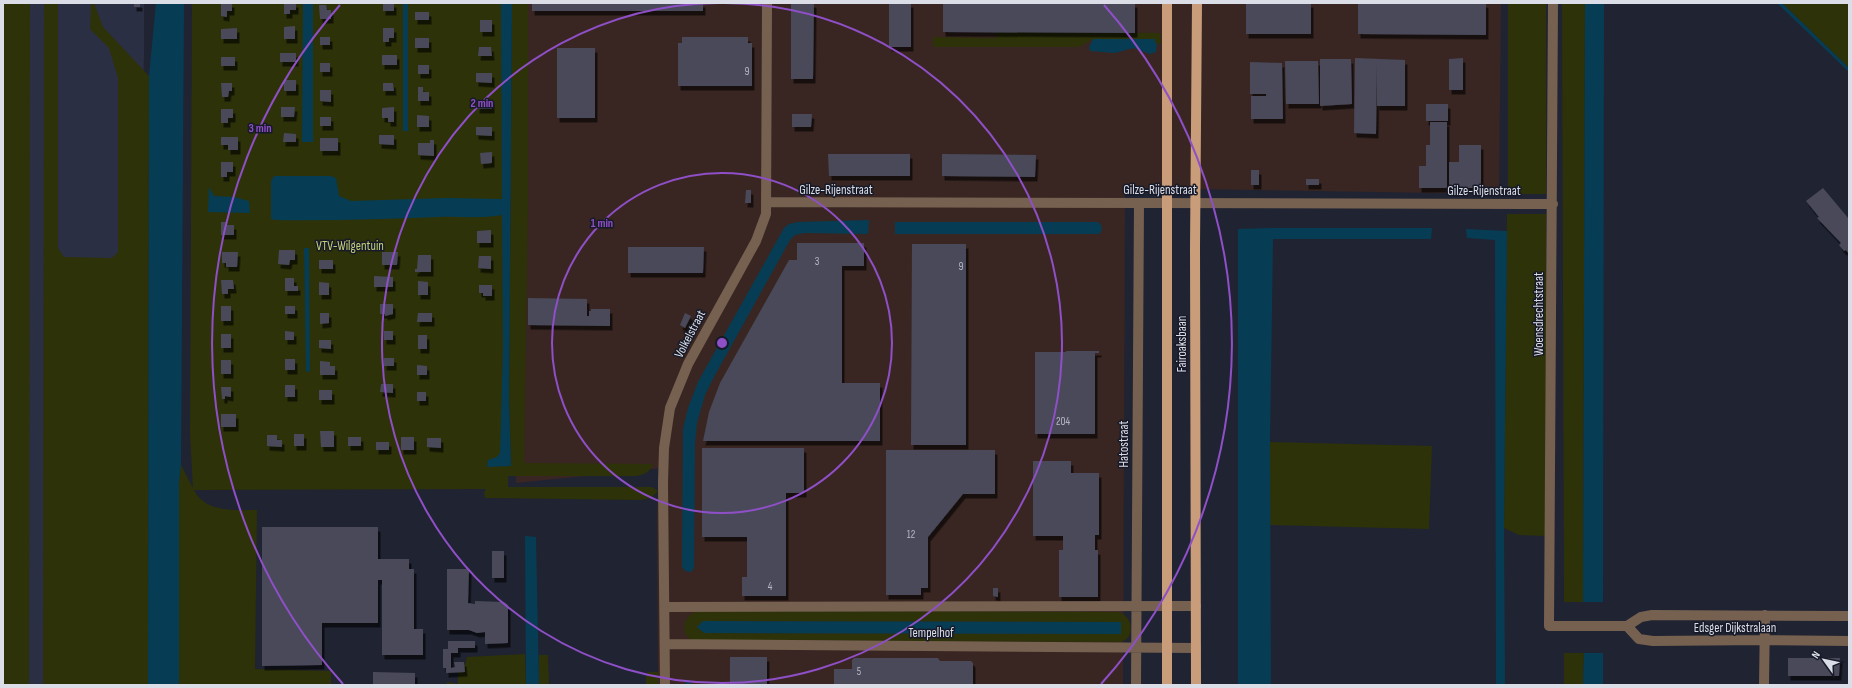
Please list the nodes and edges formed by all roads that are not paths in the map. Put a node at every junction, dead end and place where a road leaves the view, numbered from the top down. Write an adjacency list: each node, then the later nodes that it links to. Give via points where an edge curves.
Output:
1 (767, 3): 5 (street, Volkelstraat)
2 (1167, 3): 7 (main road, Fairoaksbaan)
3 (1197, 3): 8 (main road, Fairoaksbaan)
4 (1553, 3): 9 (street, Woensdrechtstraat)
5 (767, 202): 6 (street, Gilze-Rijenstraat); 13 (street, Volkelstraat, via 766,214 756,241 688,364 670,408 664,448 663,483)
6 (1138, 203): 7 (street, Gilze-Rijenstraat); 10 (street, Hatostraat)
7 (1166, 203): 8 (street, Gilze-Rijenstraat); 11 (main road, Fairoaksbaan)
8 (1197, 203): 9 (street, Gilze-Rijenstraat); 12 (main road, Fairoaksbaan)
9 (1552, 204): 16 (street, Woensdrechtstraat)
10 (1137, 606): 11 (street, Tempelhof); 13 (street, Tempelhof); 21 (street, Hatostraat)
11 (1167, 606): 12 (street, Tempelhof); 22 (main road, Fairoaksbaan)
12 (1196, 606): 23 (main road, Fairoaksbaan)
13 (665, 607): 20 (street, Volkelstraat)
14 (1765, 615): 15 (street, Edsger Dijkstralaan); 17 (street, Edsger Dijkstralaan, via 1652,615 1641,617); 18 (street)
15 (1849, 616)
16 (1549, 626): 17 (street, Edsger Dijkstralaan)
17 (1627, 626): 18 (street, Edsger Dijkstralaan, via 1639,639 1653,641)
18 (1764, 640): 19 (street, Edsger Dijkstralaan); 28 (street)
19 (1849, 641)
20 (665, 644): 21 (street, Tempelhof); 24 (street, Volkelstraat)
21 (1136, 648): 22 (street, Tempelhof); 25 (street, Hatostraat)
22 (1167, 648): 23 (street, Tempelhof); 26 (main road, Fairoaksbaan)
23 (1196, 648): 27 (main road, Fairoaksbaan)
24 (665, 685)
25 (1136, 685)
26 (1167, 685)
27 (1196, 685)
28 (1764, 685)

